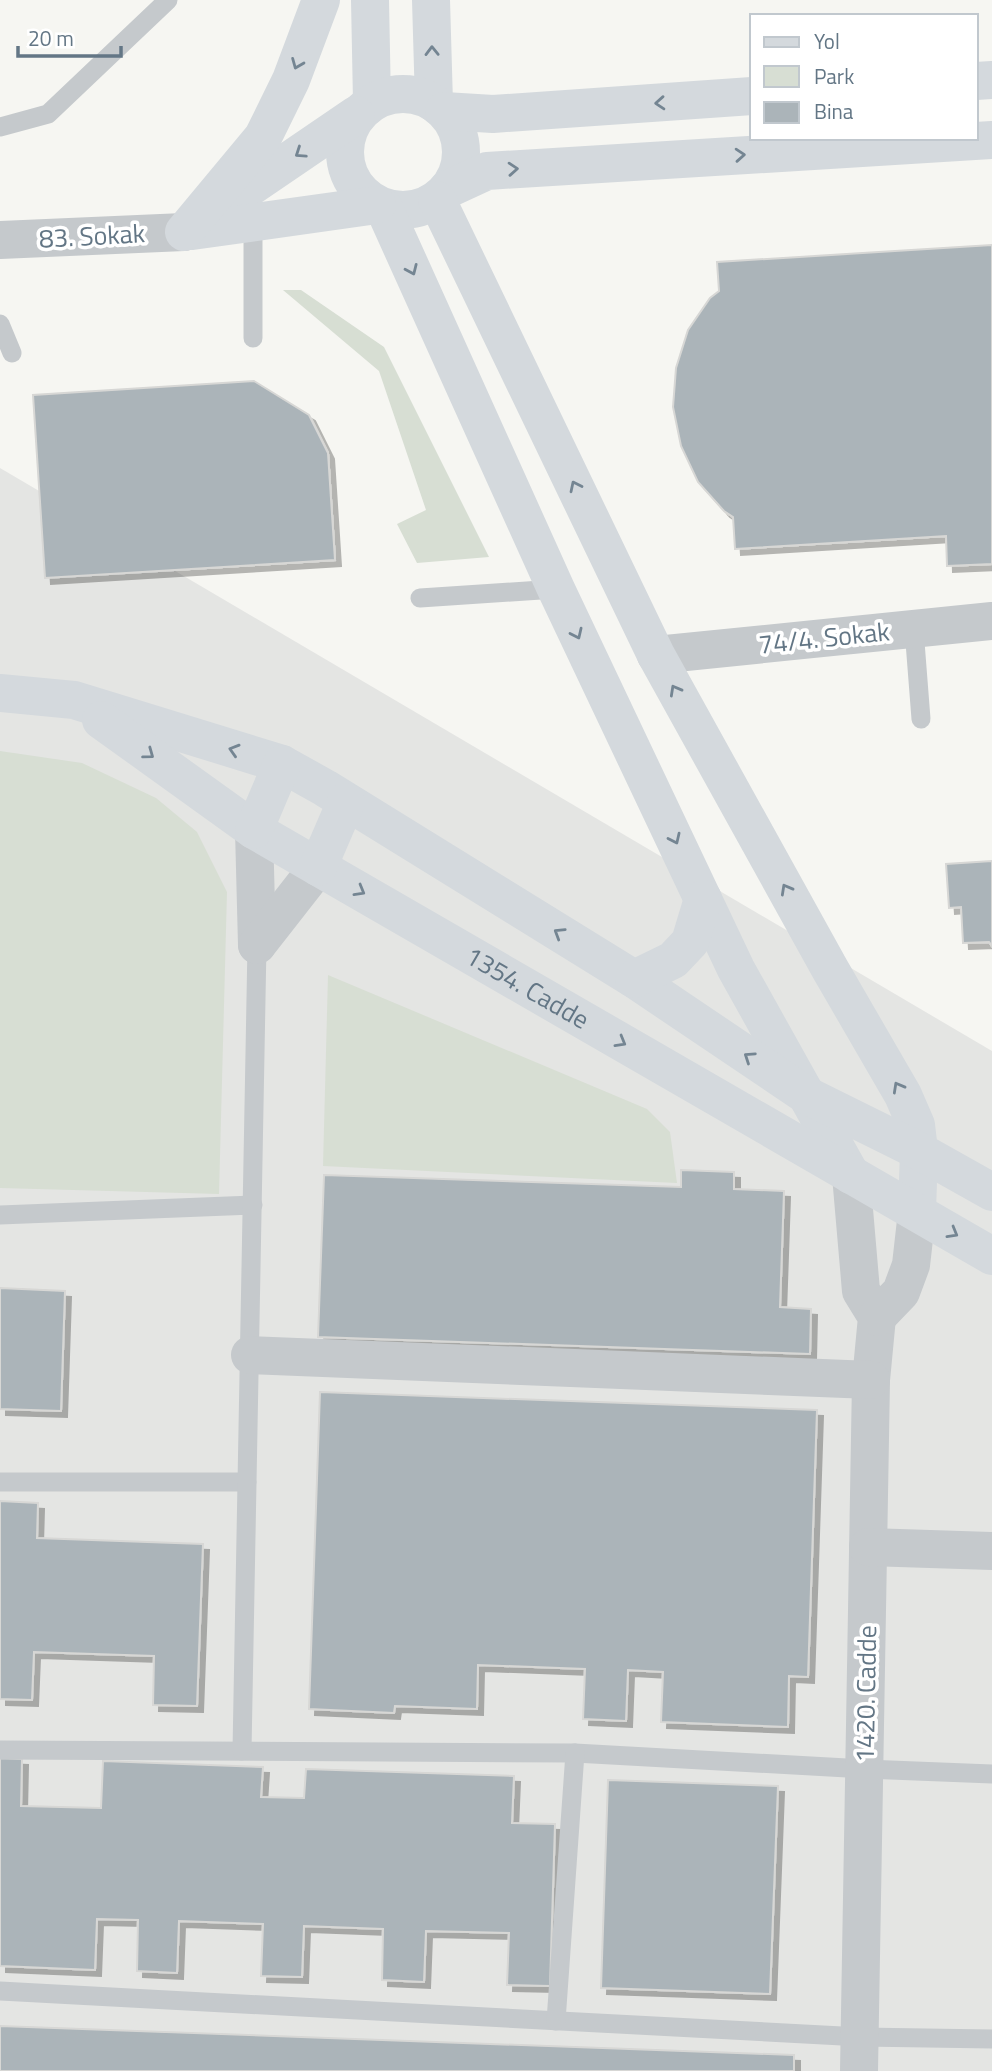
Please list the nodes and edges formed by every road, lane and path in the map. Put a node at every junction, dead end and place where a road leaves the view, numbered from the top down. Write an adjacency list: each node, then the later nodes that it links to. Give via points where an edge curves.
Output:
1 (168, 0): 8 (lane, via 48,114)
2 (321, 0): 13 (main road, one-way to 13, via 291,80 263,137)
3 (370, 0): 7 (main road)
4 (431, 0): 6 (main road, one-way to 4)
5 (750, 96): 6 (main road, one-way to 6, via 493,114)
6 (439, 107): 7 (main road, via 414,94 392,94); 10 (main road, via 454,124 461,157 457,174)
7 (364, 108): 11 (main road, via 346,134 344,155 348,175 360,193); 13 (main road, one-way to 13)
8 (0, 127)
9 (992, 140): 10 (main road, one-way to 9, via 487,171)
10 (443, 194): 11 (main road, via 421,208); 22 (main road, one-way to 10)
11 (381, 207): 12 (main road); 18 (main road, one-way to 18)
12 (253, 223): 13 (main road); 16 (lane)
13 (184, 232): 14 (street, 83. Sokak)
14 (0, 240)
15 (0, 324): 17 (lane)
16 (254, 338)
17 (12, 353)
18 (556, 589): 19 (lane); 30 (main road, one-way to 30)
19 (420, 598)
20 (992, 621): 21 (street, 74/4. Sokak)
21 (914, 629): 22 (street, 74/4. Sokak); 25 (lane)
22 (656, 656): 34 (main road, one-way to 22, via 916,1125 903,1095)
23 (0, 693): 24 (main road)
24 (74, 700): 26 (main road, one-way to 24); 28 (main road, 1354. Cadde, one-way to 28)
25 (921, 719)
26 (282, 764): 27 (main road); 28 (main road)
27 (346, 802): 29 (main road); 32 (main road, one-way to 27)
28 (254, 831): 29 (main road, 1354. Cadde); 31 (street)
29 (318, 867): 31 (street); 35 (main road, 1354. Cadde, one-way to 35)
30 (703, 899): 32 (main road, via 690,942 673,960); 33 (main road, via 736,970)
31 (257, 945): 37 (lane)
32 (634, 979): 33 (main road, one-way to 32)
33 (806, 1095): 34 (main road); 35 (main road)
34 (919, 1151): 36 (main road); 38 (main road)
35 (851, 1175): 38 (main road, 1354. Cadde); 41 (street, via 861,1291)
36 (992, 1192)
37 (253, 1205): 39 (lane); 42 (lane)
38 (917, 1213): 40 (main road, 1354. Cadde, one-way to 40); 41 (street, via 911,1265 901,1292)
39 (0, 1215)
40 (992, 1256)
41 (877, 1317): 43 (street, 1420. Cadde)
42 (250, 1355): 43 (street); 45 (lane)
43 (871, 1380): 46 (street, 1420. Cadde)
44 (0, 1482): 45 (lane)
45 (247, 1482): 49 (lane)
46 (868, 1547): 47 (street); 51 (street, 1420. Cadde)
47 (992, 1551)
48 (0, 1750): 49 (lane)
49 (243, 1751): 50 (lane)
50 (575, 1753): 51 (lane); 54 (lane)
51 (865, 1769): 52 (lane); 56 (street, 1420. Cadde)
52 (992, 1774)
53 (0, 1991): 54 (lane)
54 (556, 2021): 56 (lane)
55 (992, 2039): 56 (lane)
56 (860, 2054)

